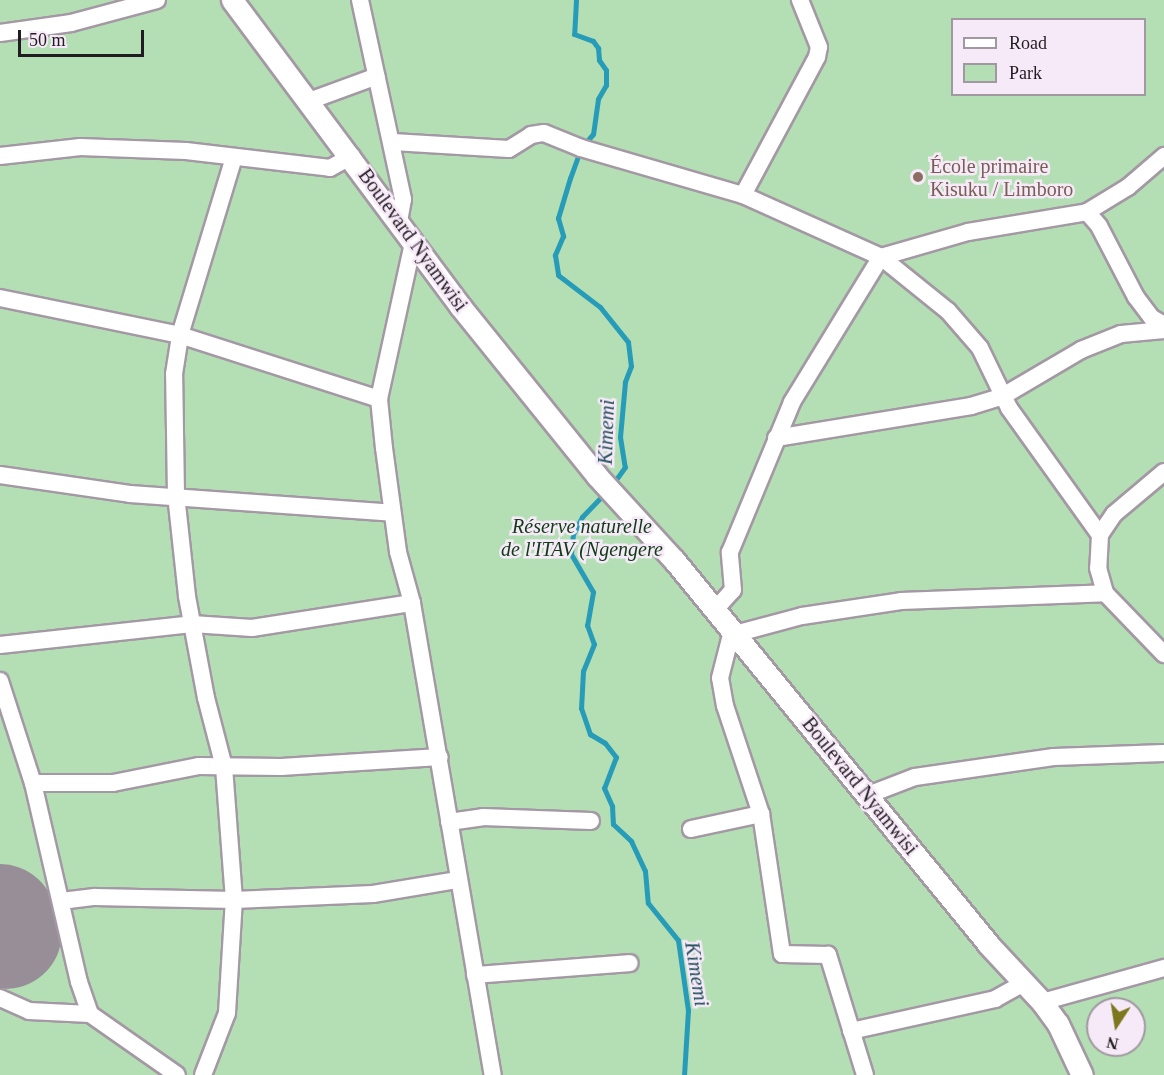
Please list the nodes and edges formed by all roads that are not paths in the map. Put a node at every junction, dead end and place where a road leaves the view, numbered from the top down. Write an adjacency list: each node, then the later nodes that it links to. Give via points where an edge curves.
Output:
1 (157, 0): 5 (street, via 71,23)
2 (232, 0): 7 (main road, Boulevard Nyamwisi)
3 (360, 0): 6 (street)
4 (800, 0): 13 (street, via 819,47 817,57)
5 (0, 33)
6 (377, 76): 7 (street); 8 (street)
7 (309, 101): 10 (main road, Boulevard Nyamwisi)
8 (393, 142): 13 (street, via 509,149 531,135 544,133 581,148); 15 (street, via 404,199)
9 (0, 156): 12 (street, via 80,147)
10 (352, 156): 12 (street, via 330,168); 15 (main road, Boulevard Nyamwisi)
11 (1164, 156): 14 (street, via 1128,187)
12 (234, 157): 21 (street)
13 (743, 195): 17 (street)
14 (1087, 212): 17 (street, via 959,234); 19 (street, via 1099,226 1136,297 1152,318)
15 (399, 221): 16 (main road, Boulevard Nyamwisi)
16 (413, 243): 23 (street); 32 (main road, Boulevard Nyamwisi, via 603,482)
17 (881, 257): 22 (street, via 948,311 980,348); 24 (street, via 792,402)
18 (0, 298): 21 (street)
19 (1164, 325)
20 (1164, 330): 22 (street, via 1121,334 1081,350)
21 (180, 334): 23 (street); 27 (street, via 174,374)
22 (1004, 396): 24 (street, via 971,406); 29 (street)
23 (380, 399): 28 (street)
24 (776, 438): 32 (street, via 730,552 733,590)
25 (1164, 472): 29 (street, via 1114,514)
26 (0, 475): 27 (street, via 89,489)
27 (176, 495): 28 (street); 33 (street)
28 (392, 513): 31 (street)
29 (1100, 535): 30 (street, via 1098,568)
30 (1105, 593): 34 (street, via 901,601 802,616); 36 (street)
31 (412, 603): 33 (street, via 252,628); 39 (street)
32 (714, 610): 34 (main road, Boulevard Nyamwisi)
33 (192, 624): 35 (street); 40 (street)
34 (731, 635): 42 (main road, Boulevard Nyamwisi); 43 (street, via 720,678 725,706)
35 (0, 645)
36 (1164, 654)
37 (0, 681): 41 (street)
38 (1164, 753): 42 (street, via 1054,757 915,777)
39 (440, 757): 40 (street); 45 (street)
40 (224, 767): 41 (street, via 199,766 113,783); 48 (street)
41 (33, 783): 49 (street)
42 (868, 795): 53 (main road, Boulevard Nyamwisi, via 987,943)
43 (761, 814): 46 (street); 57 (street, via 782,954 828,955)
44 (591, 821): 45 (street, via 483,817)
45 (449, 822): 47 (street)
46 (691, 829)
47 (458, 880): 48 (street, via 373,894); 52 (street)
48 (234, 900): 49 (street, via 95,897); 59 (street, via 227,1013)
49 (61, 901): 56 (street)
50 (630, 963): 52 (street)
51 (1164, 968): 55 (street)
52 (476, 975): 60 (street)
53 (1026, 982): 55 (main road, Boulevard Nyamwisi); 57 (street, via 995,999)
54 (0, 998): 56 (street, via 29,1011)
55 (1042, 1002): 62 (main road, Boulevard Nyamwisi, via 1058,1024)
56 (90, 1014): 58 (street)
57 (851, 1031): 61 (street)
58 (177, 1075)
59 (204, 1075)
60 (493, 1075)
61 (865, 1075)
62 (1082, 1075)

